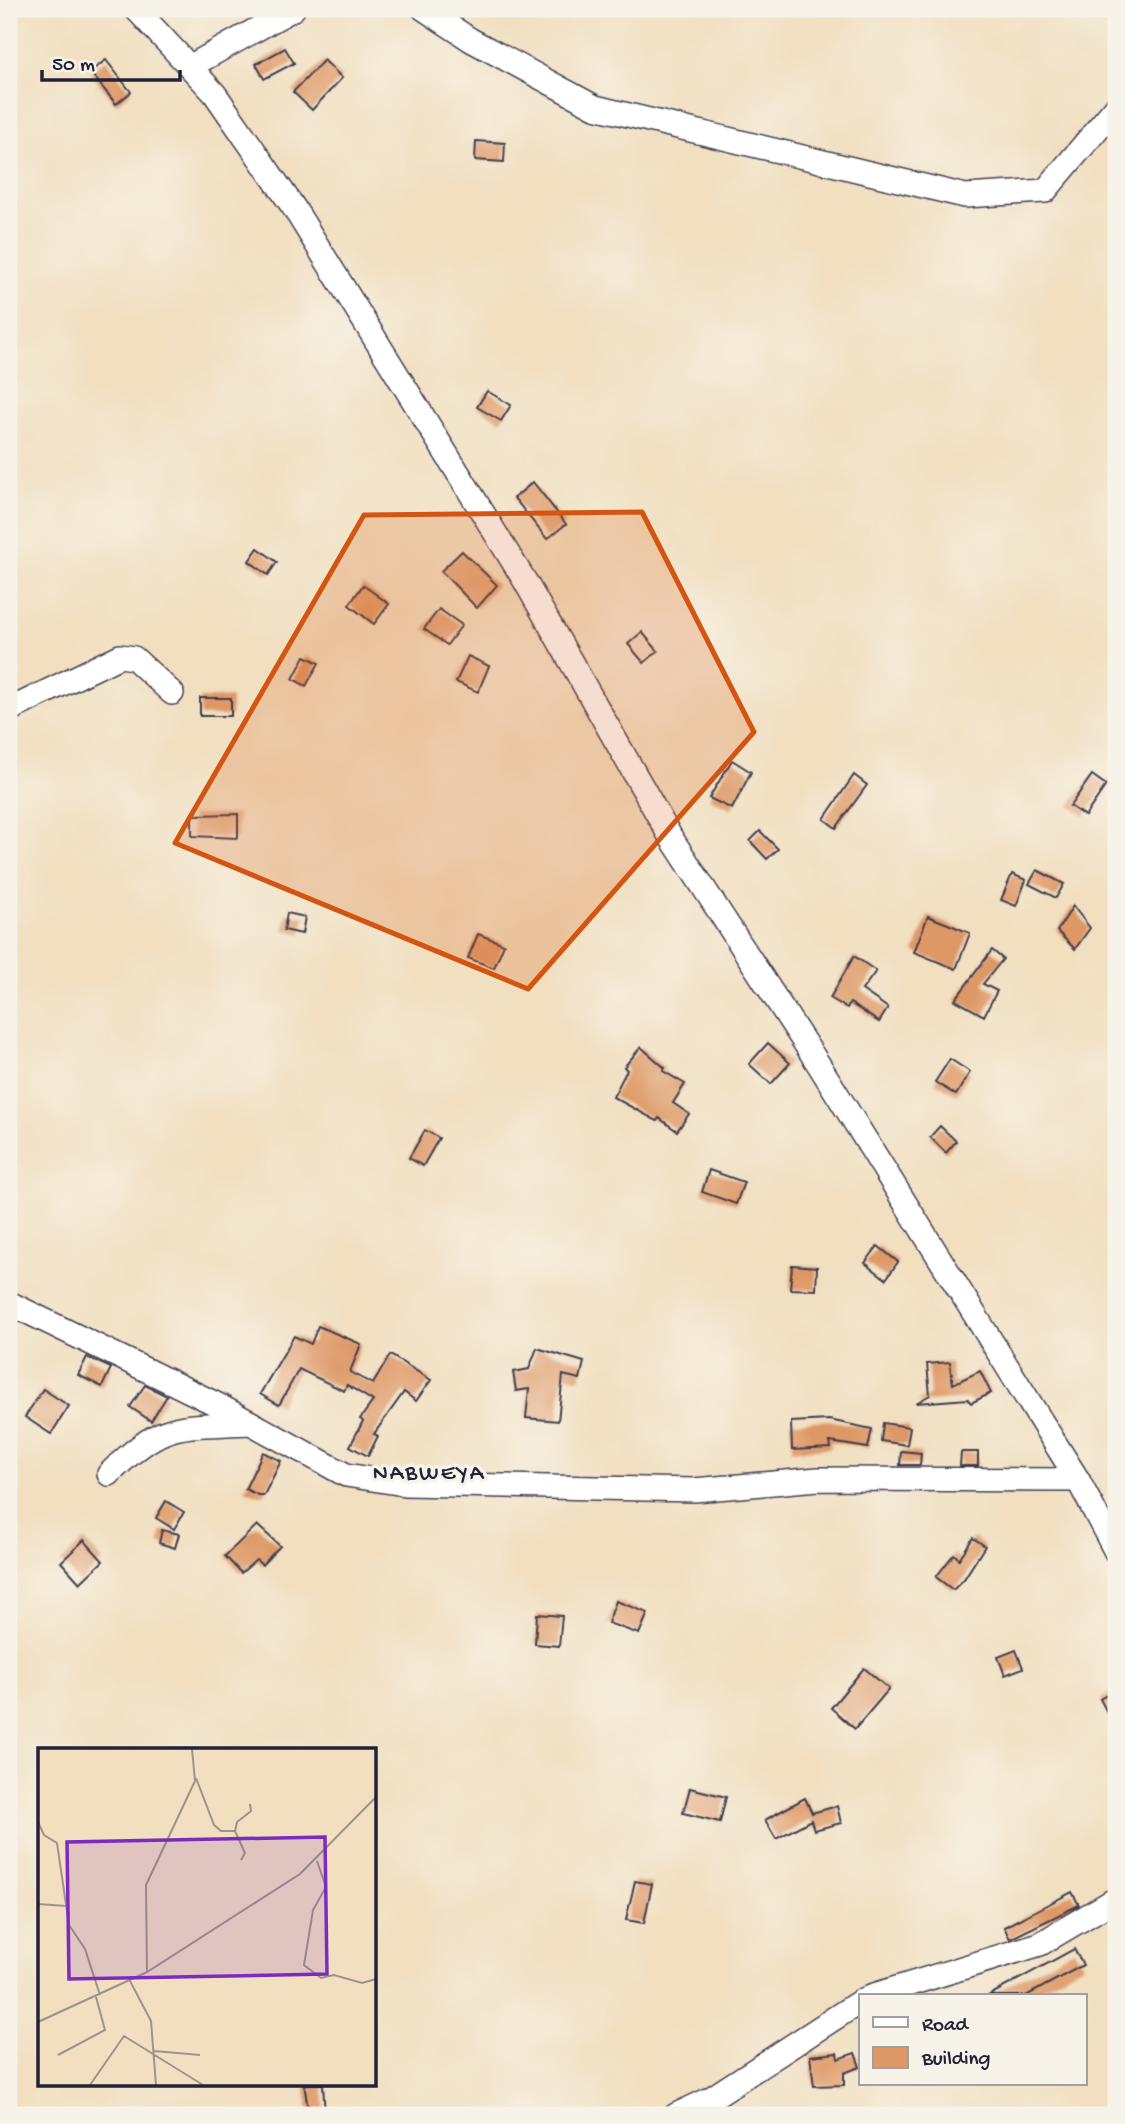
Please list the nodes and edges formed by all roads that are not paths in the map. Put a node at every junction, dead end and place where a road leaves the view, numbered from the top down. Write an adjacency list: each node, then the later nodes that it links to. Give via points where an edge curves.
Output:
1 (136, 9): 4 (street)
2 (293, 9): 4 (street)
3 (424, 9): 5 (street, via 471,40 596,107 965,196 1045,191)
4 (191, 66): 11 (street, via 238,124 367,324 554,628 670,836)
5 (1116, 107)
6 (172, 693): 7 (street, via 134,658 120,656)
7 (9, 710)
8 (9, 1303): 9 (street)
9 (251, 1423): 10 (street, via 197,1424 159,1433); 11 (street, via 346,1475 404,1484 695,1490 818,1479)
10 (109, 1474)
11 (1078, 1480): 12 (street)
12 (1116, 1552)
13 (1116, 1899): 14 (street, via 1040,1944)
14 (878, 1994)
15 (859, 2002): 16 (street, via 710,2099)
16 (676, 2115)

